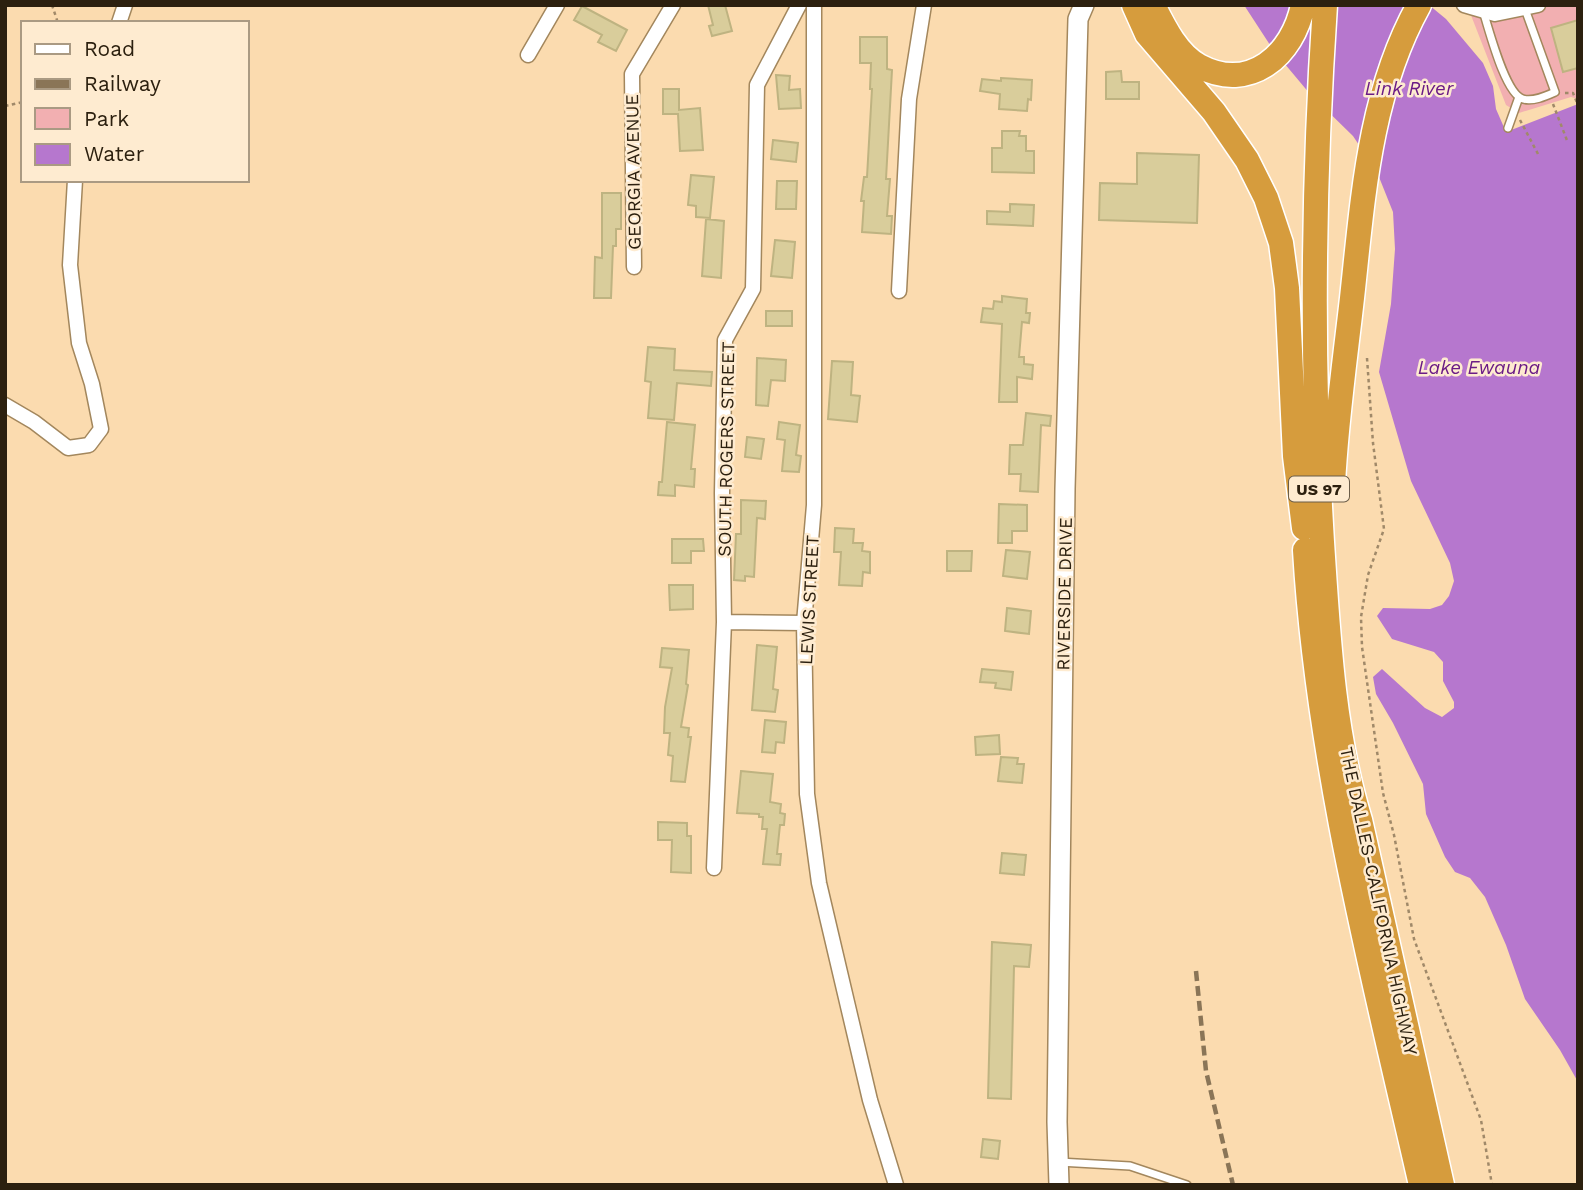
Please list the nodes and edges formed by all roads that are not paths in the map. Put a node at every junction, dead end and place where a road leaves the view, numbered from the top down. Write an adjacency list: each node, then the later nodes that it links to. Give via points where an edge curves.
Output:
1 (557, 5): 15 (street)
2 (673, 5): 20 (street, GEORGIA AVENUE, via 632,74)
3 (799, 5): 24 (street, SOUTH ROGERS STREET, via 757,85 753,289 725,340)
4 (814, 5): 25 (street, LEWIS STREET, via 814,505)
5 (924, 5): 21 (street, via 909,99)
6 (1084, 5): 28 (street, RIVERSIDE DRIVE, via 1079,19 1065,489)
7 (1135, 5): 23 (highway, via 1147,34 1214,112 1247,160 1281,243)
8 (1153, 5): 9 (highway, via 1175,43 1198,65 1228,75 1249,73 1280,55 1293,36)
9 (1303, 5)
10 (1325, 5): 18 (highway, THE DALLES-CALIFORNIA HIGHWAY / US 97)
11 (1419, 5): 26 (highway, via 1397,52 1375,122 1335,446 1334,587)
12 (1464, 5): 14 (street)
13 (1532, 7): 14 (street, via 1495,13); 16 (lane, via 1552,94 1525,100)
14 (1482, 10): 16 (lane, via 1500,63)
15 (528, 55)
16 (1519, 97): 17 (lane)
17 (1508, 128)
18 (1317, 155): 23 (highway, THE DALLES-CALIFORNIA HIGHWAY / US 97, via 1302,388); 26 (highway, THE DALLES-CALIFORNIA HIGHWAY / US 97, via 1314,385 1325,587 1349,786)
19 (75, 182): 22 (street, via 70,265 79,343 101,429 89,445 68,448)
20 (634, 267)
21 (899, 291)
22 (5, 405)
23 (1304, 528): 32 (highway, THE DALLES-CALIFORNIA HIGHWAY / US 97, via 1317,686 1333,791)
24 (724, 622): 25 (street); 27 (street, SOUTH ROGERS STREET)
25 (804, 623): 29 (street, LEWIS STREET, via 807,794 818,883 870,1100)
26 (1360, 820): 33 (highway, THE DALLES-CALIFORNIA HIGHWAY / US 97)
27 (714, 868)
28 (1058, 1162): 30 (street, RIVERSIDE DRIVE); 31 (lane, via 1130,1166)
29 (896, 1185)
30 (1059, 1185)
31 (1187, 1185)
32 (1420, 1185)
33 (1442, 1185)

